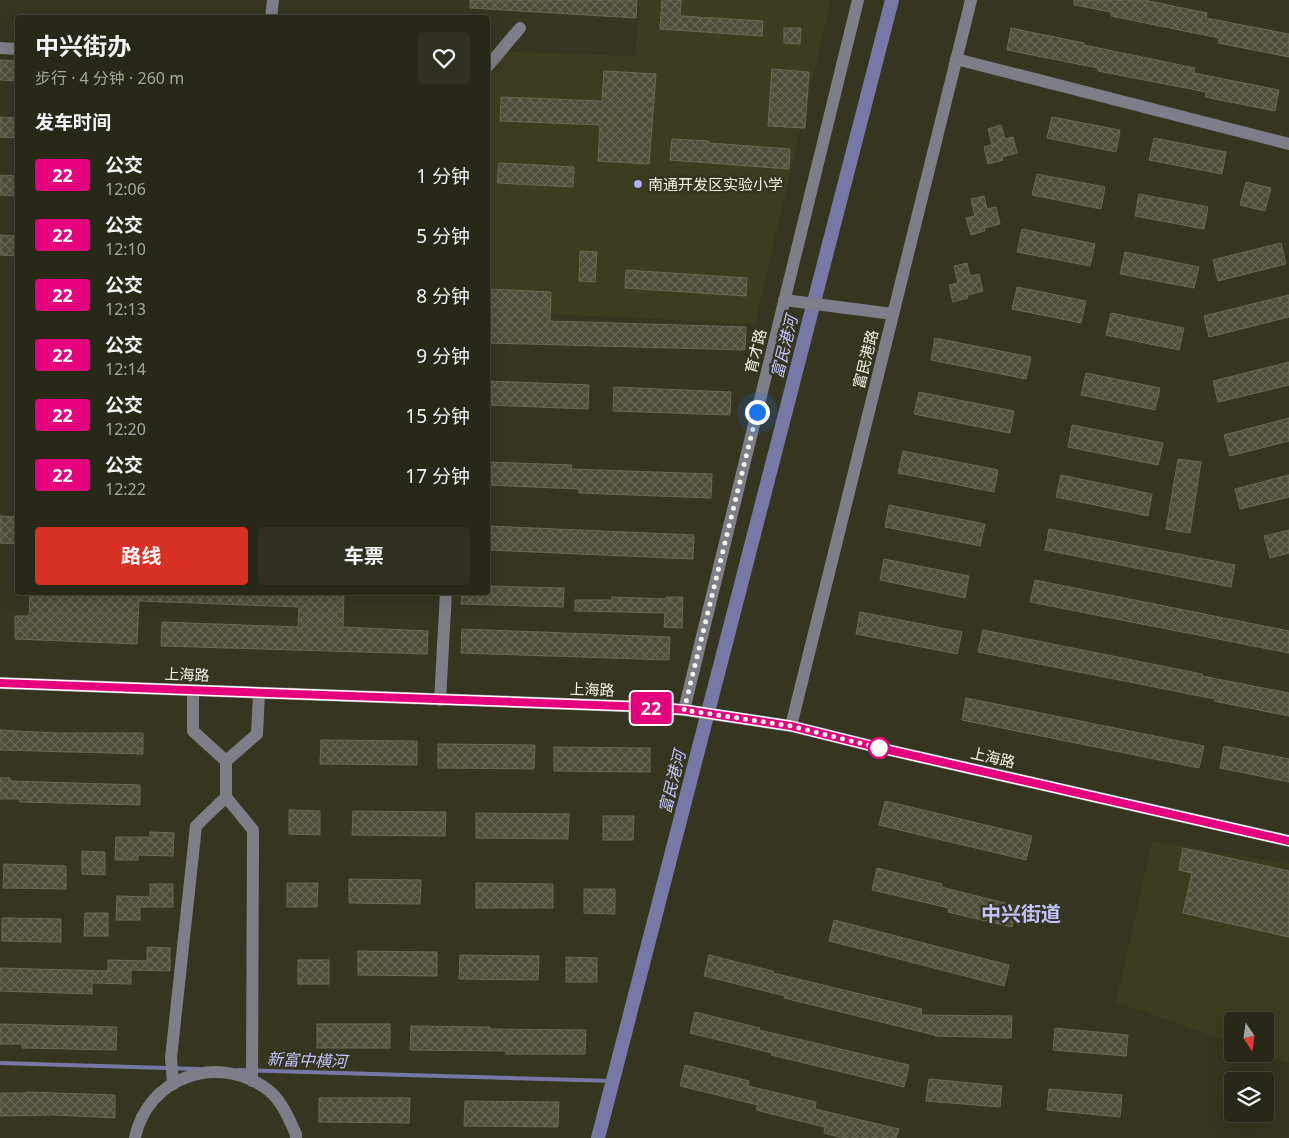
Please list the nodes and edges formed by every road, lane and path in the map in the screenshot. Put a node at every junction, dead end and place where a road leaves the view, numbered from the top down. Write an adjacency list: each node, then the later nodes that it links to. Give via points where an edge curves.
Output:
1 (272, 0): 4 (street)
2 (858, 0): 11 (street, 育才路)
3 (971, 0): 8 (street, 富民港路)
4 (271, 15)
5 (520, 28): 9 (street)
6 (0, 48): 7 (street)
7 (15, 50)
8 (956, 59): 10 (street); 12 (street, 富民港路)
9 (490, 64)
10 (1289, 144)
11 (785, 300): 12 (street); 18 (street, 育才路)
12 (893, 314): 19 (street, 富民港路)
13 (446, 595): 17 (street)
14 (0, 682): 15 (street, 上海路)
15 (193, 691): 16 (street, 上海路); 20 (street, via 193,731)
16 (258, 693): 17 (street, 上海路); 20 (street, via 257,734)
17 (440, 700): 18 (street, 上海路)
18 (685, 710): 19 (street, 上海路)
19 (791, 726): 22 (street, 上海路)
20 (226, 761): 21 (street)
21 (226, 796): 23 (street, via 253,830); 24 (street, via 196,826 171,1058)
22 (1289, 841)
23 (252, 1081): 24 (street, via 240,1074 212,1071 185,1077); 26 (street, via 266,1087 285,1108)
24 (173, 1084): 25 (street, via 161,1092 145,1112)
25 (135, 1138)
26 (296, 1138)

